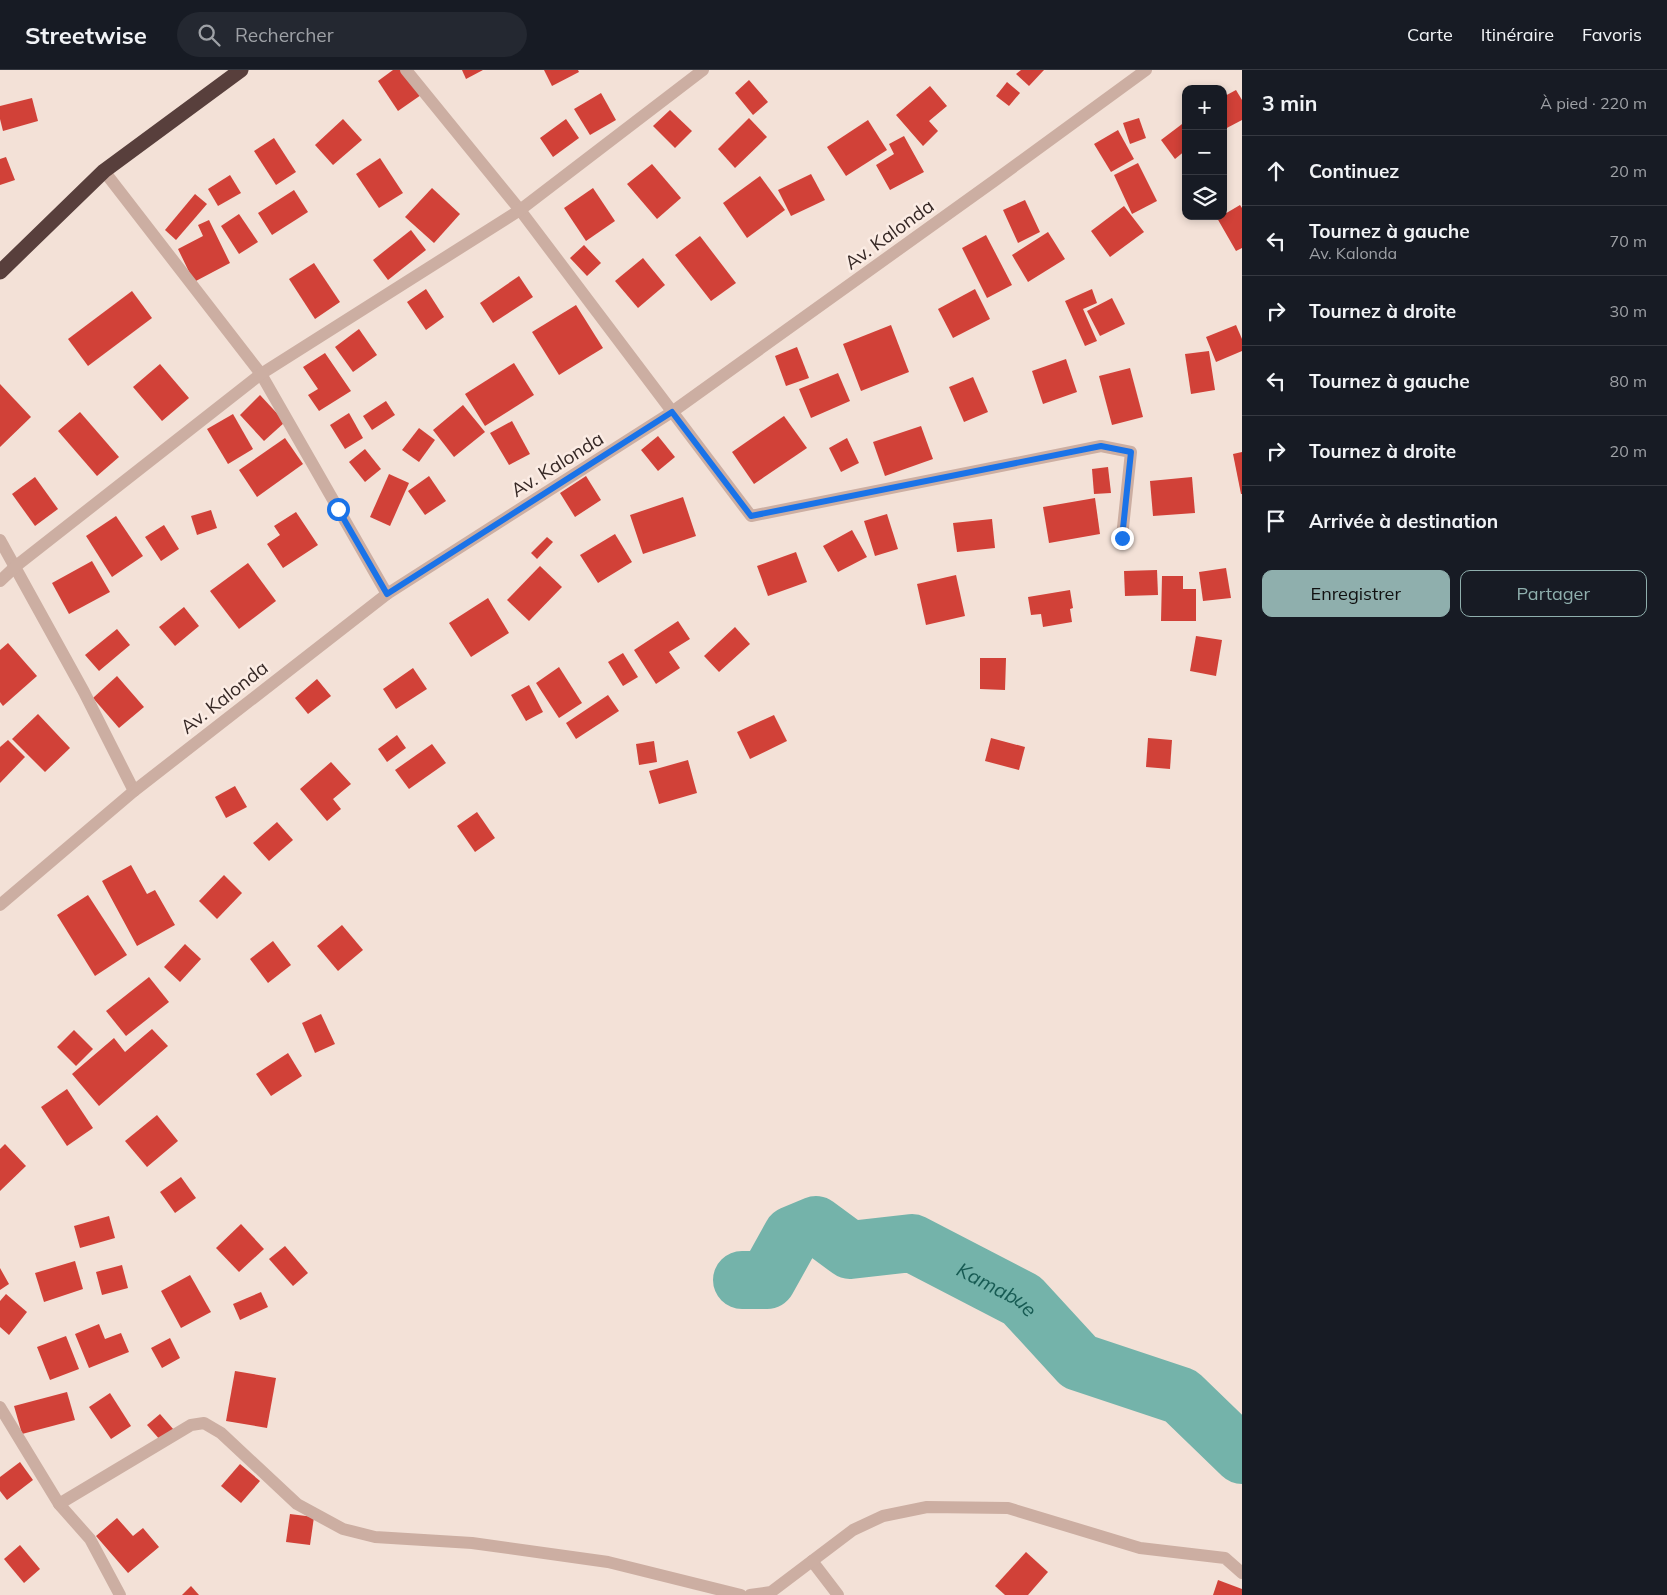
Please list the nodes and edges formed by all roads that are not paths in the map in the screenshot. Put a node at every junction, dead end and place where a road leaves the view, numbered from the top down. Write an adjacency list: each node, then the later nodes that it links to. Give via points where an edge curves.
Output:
1 (241, 70): 5 (highway)
2 (406, 70): 6 (street)
3 (703, 70): 6 (street)
4 (1146, 70): 9 (street, Av. Kalonda)
5 (104, 171): 7 (highway); 8 (street)
6 (520, 210): 8 (street); 9 (street)
7 (0, 272)
8 (261, 374): 12 (street); 14 (street)
9 (672, 412): 10 (street, via 751,516 1101,446 1131,452); 14 (street, Av. Kalonda)
10 (1122, 538)
11 (0, 540): 12 (street)
12 (16, 566): 13 (street); 15 (street)
13 (0, 581)
14 (387, 594): 15 (street, Av. Kalonda)
15 (134, 791): 16 (street, Av. Kalonda)
16 (0, 905)
17 (0, 1407): 18 (street)
18 (59, 1504): 21 (street, via 90,1539); 22 (street, via 191,1425 204,1423 222,1433 297,1504 342,1529 375,1537 472,1543 608,1562)
19 (812, 1561): 20 (street, via 853,1530 883,1516 927,1508 1008,1508 1140,1548 1225,1558); 23 (street, via 771,1592); 24 (street)
20 (1242, 1574)
21 (120, 1595)
22 (741, 1595)
23 (750, 1595)
24 (838, 1595)

